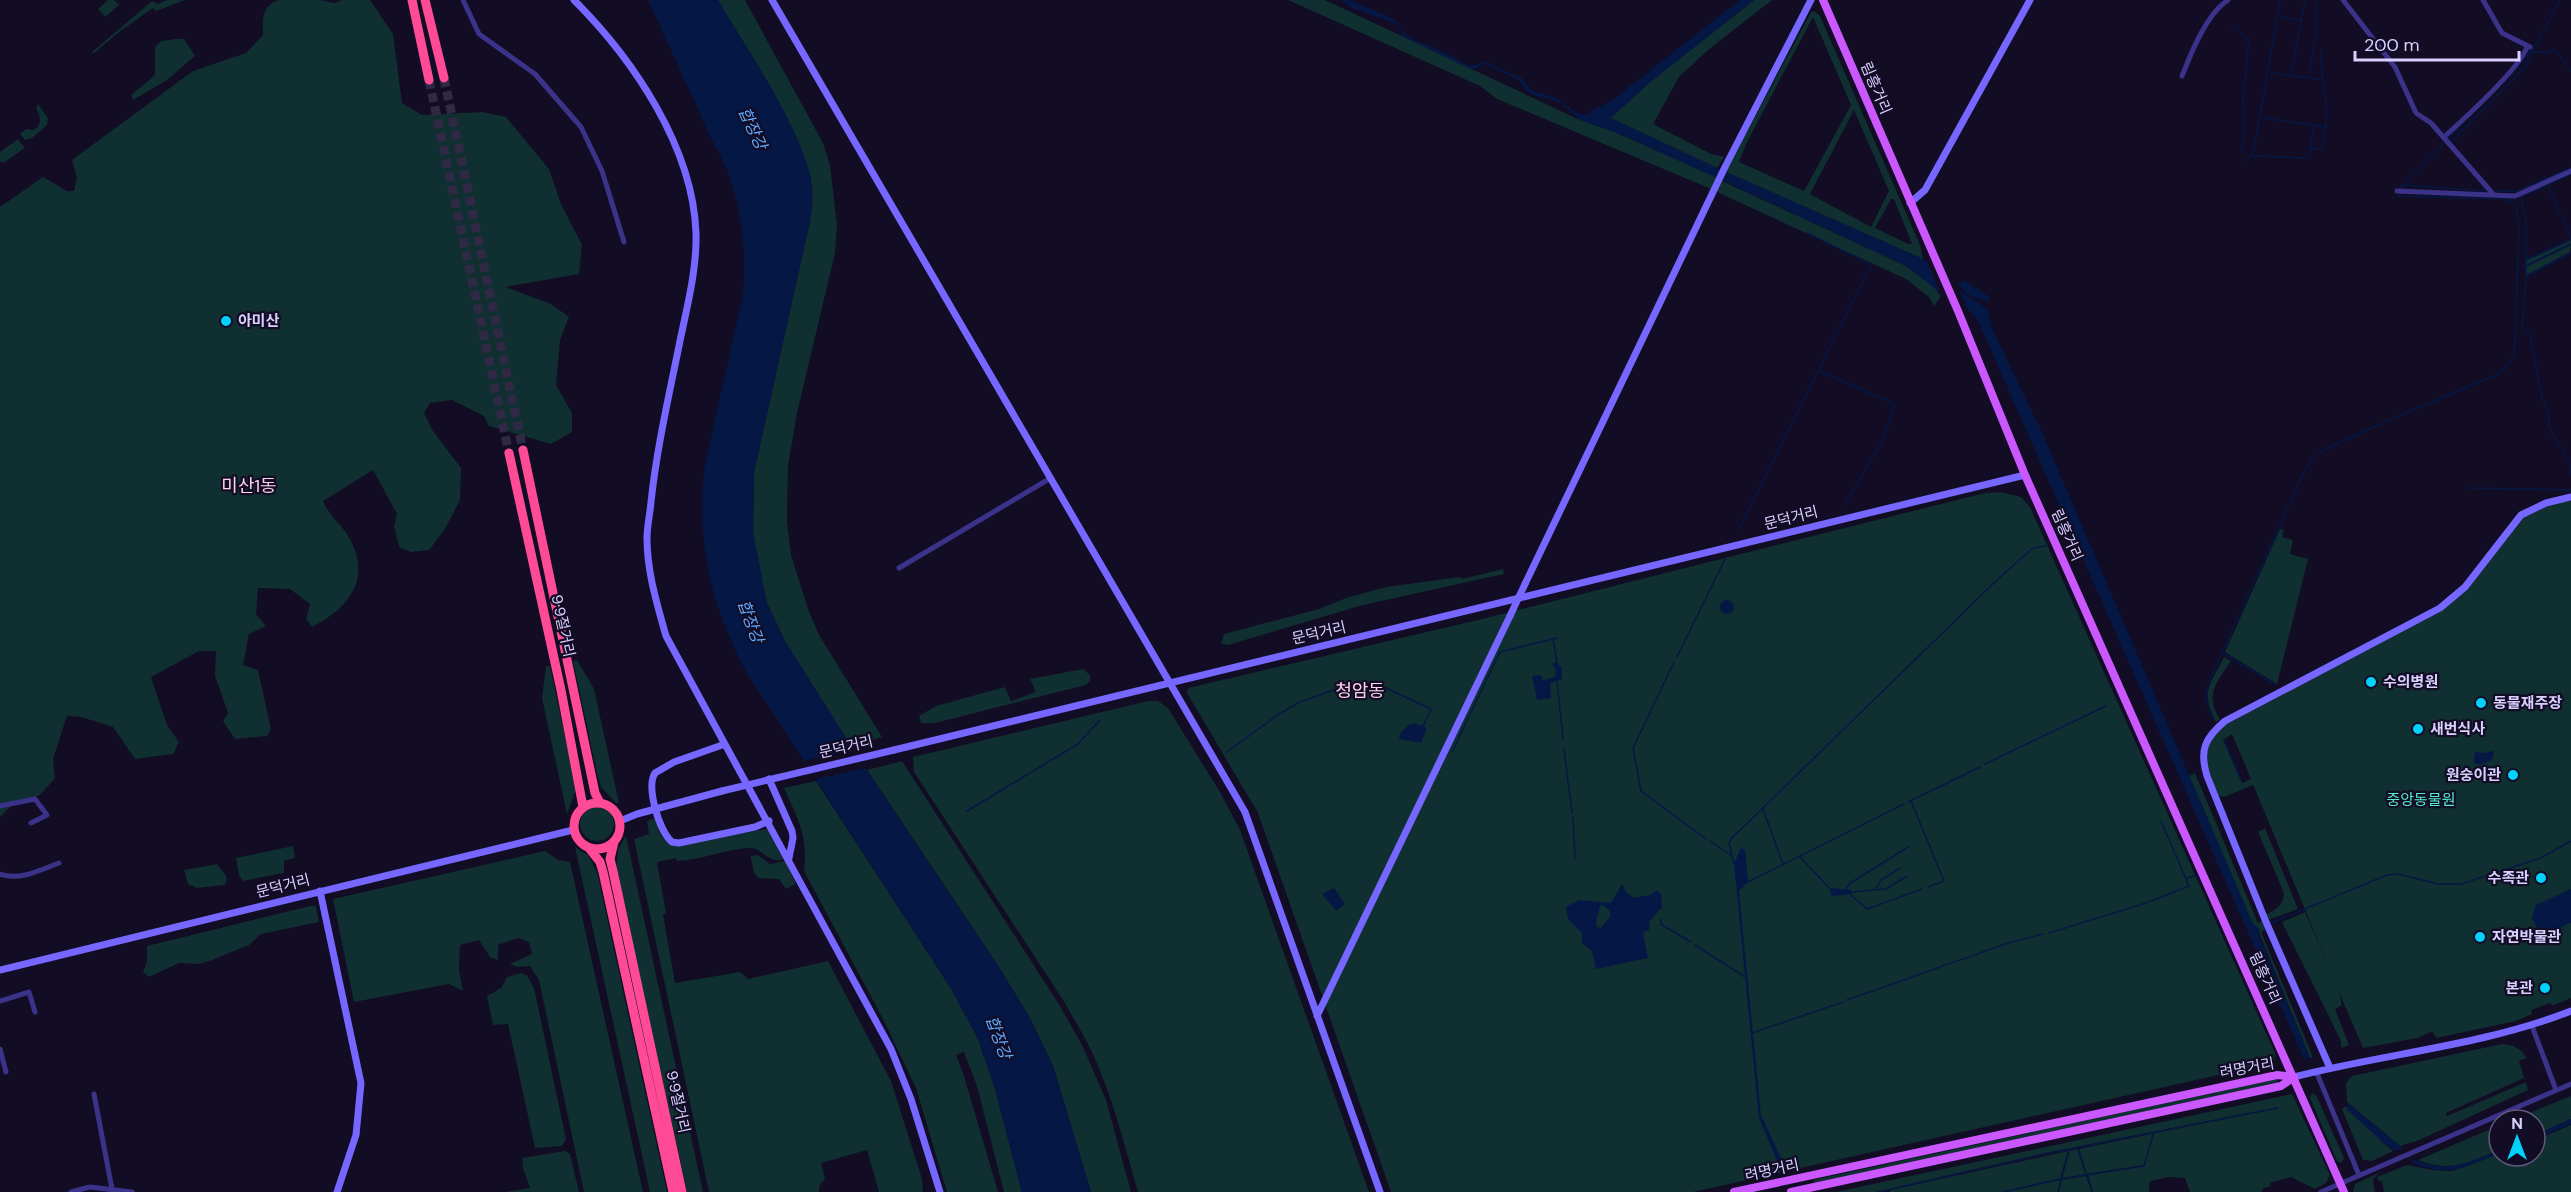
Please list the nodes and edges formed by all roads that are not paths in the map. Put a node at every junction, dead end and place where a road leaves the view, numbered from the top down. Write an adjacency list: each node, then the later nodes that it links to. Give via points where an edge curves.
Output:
1 (412, 0): 15 (highway)
2 (424, 0): 14 (highway)
3 (463, 0): 21 (street, via 479,34 535,74 581,128 602,171)
4 (574, 0): 29 (street, via 610,39 638,79 681,158 691,192 696,232 693,273 658,454 647,538 653,591 666,636)
5 (772, 0): 25 (street)
6 (1811, 0): 49 (street, bridge, via 1719,179)
7 (1823, 0): 20 (main road, 림흥거리)
8 (2030, 0): 20 (street, via 1925,190)
9 (2228, 0): 12 (street)
10 (2343, 0): 16 (street, via 2396,67 2416,113)
11 (2483, 0): 16 (street, via 2502,33 2529,47 2510,72)
12 (2218, 2): 13 (street)
13 (2182, 76)
14 (444, 78)
15 (429, 80)
16 (2444, 137): 19 (street)
17 (2571, 171): 19 (street, via 2515,196)
18 (2397, 191): 19 (street)
19 (2494, 195)
20 (1910, 203): 24 (main road, 림흥거리)
21 (624, 242)
22 (523, 450): 31 (highway, 9·9절거리)
23 (509, 453): 33 (highway, 9·9절거리)
24 (2025, 475): 28 (street, 문덕거리); 55 (main road, 림흥거리)
25 (1049, 479): 27 (street); 28 (street)
26 (2571, 497): 52 (street, via 2521,515 2465,587 2440,608 2225,722 2211,733 2205,745 2207,776)
27 (899, 568)
28 (1169, 683): 30 (street, 문덕거리, bridge); 49 (street, via 1245,812)
29 (725, 744): 34 (street, via 655,772 651,785); 36 (street)
30 (769, 779): 34 (street, 문덕거리, bridge); 41 (street, via 792,831)
31 (600, 803): 33 (highway); 35 (highway, via 613,809)
32 (0, 806): 37 (street, via 35,799 47,815)
33 (583, 807): 38 (highway, via 575,817)
34 (656, 808): 35 (street, 문덕거리); 36 (street, via 662,831 672,842 680,843)
35 (620, 821): 39 (highway)
36 (769, 821): 41 (street)
37 (30, 823)
38 (573, 830): 40 (highway); 44 (street, 문덕거리)
39 (614, 842): 40 (highway, via 602,849); 66 (highway, 9·9절거리, via 612,871)
40 (589, 848): 65 (highway, 9·9절거리, via 603,873)
41 (789, 860): 67 (street, via 891,1049)
42 (59, 862): 43 (street, via 23,876 11,878)
43 (0, 874)
44 (320, 891): 45 (street, 문덕거리); 64 (street, via 361,1083 356,1134)
45 (0, 970)
46 (0, 1001): 48 (street, via 29,992)
47 (2571, 1011): 50 (street)
48 (35, 1012)
49 (1317, 1016): 68 (street)
50 (2532, 1026): 52 (street); 57 (street)
51 (0, 1049): 54 (street)
52 (2330, 1068): 53 (street)
53 (2316, 1071): 55 (street); 59 (street)
54 (6, 1072)
55 (2294, 1077): 60 (main road, 림흥거리); 69 (main road, 려명거리, via 2277,1075); 70 (main road, 려명거리, via 2281,1086)
56 (2571, 1084): 57 (street)
57 (2556, 1090): 59 (street)
58 (94, 1094): 61 (street)
59 (2359, 1175): 60 (street)
60 (2341, 1183): 71 (street); 72 (main road, 림흥거리)
61 (112, 1189): 62 (street, via 90,1187); 63 (street)
62 (71, 1192)
63 (132, 1192)
64 (337, 1192)
65 (673, 1192)
66 (682, 1192)
67 (940, 1192)
68 (1380, 1192)
69 (1734, 1192)
70 (1791, 1192)
71 (2321, 1192)
72 (2344, 1192)

